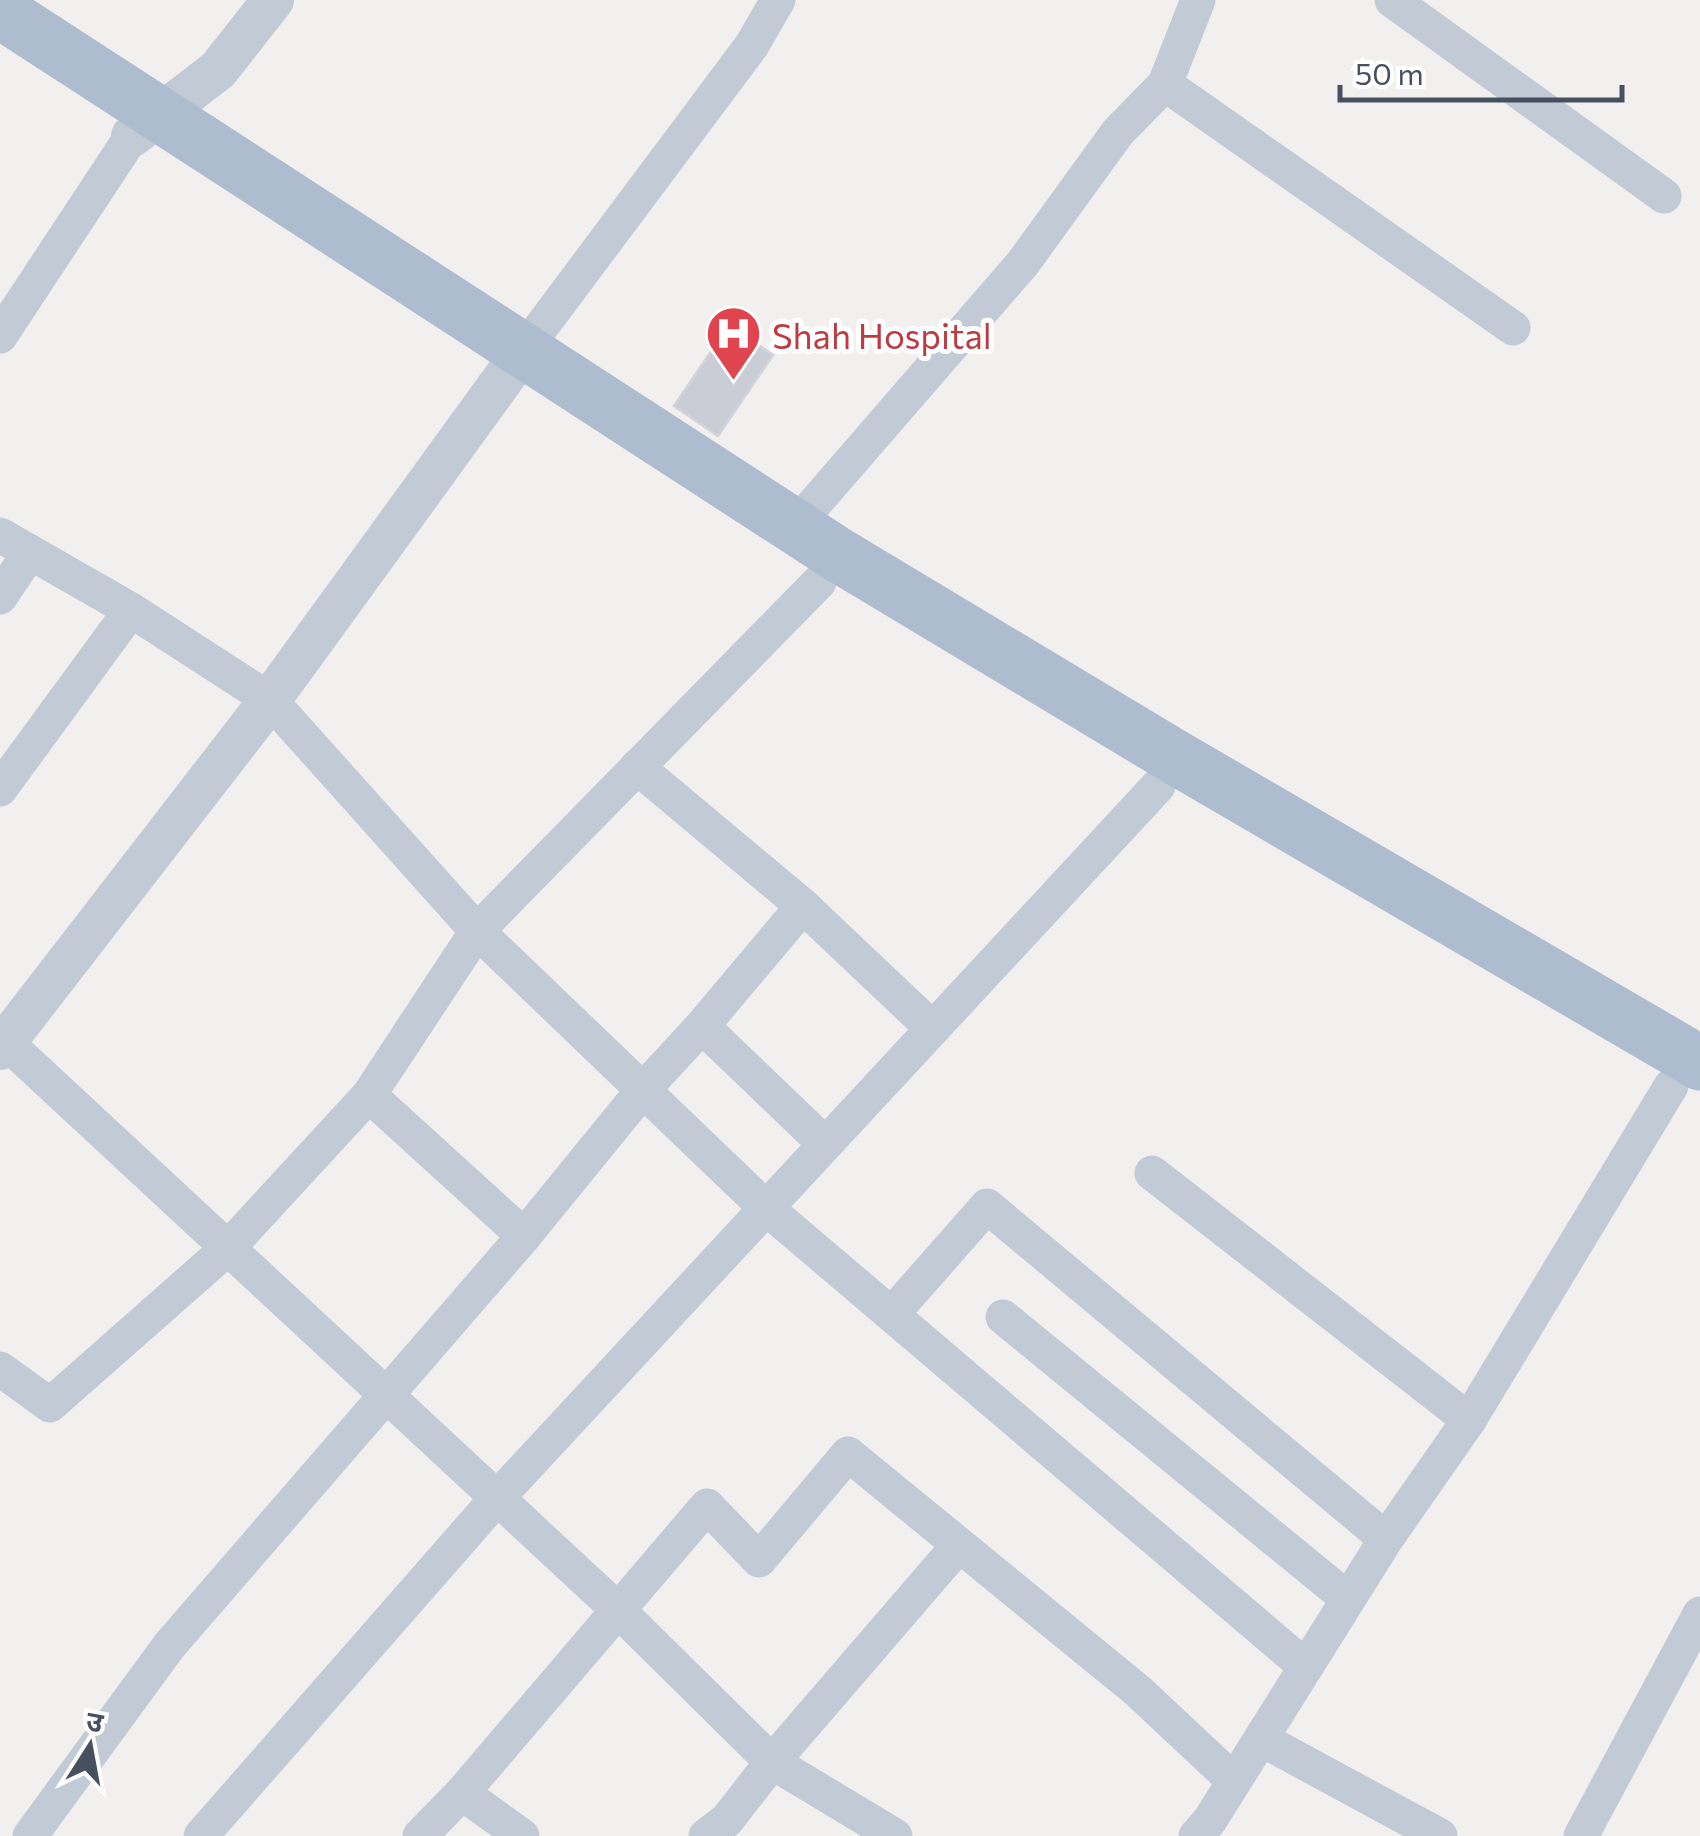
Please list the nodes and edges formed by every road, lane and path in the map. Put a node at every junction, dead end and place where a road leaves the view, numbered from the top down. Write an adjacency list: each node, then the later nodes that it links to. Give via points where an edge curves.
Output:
1 (273, 0): 7 (street, via 218,70)
2 (778, 0): 11 (street, via 752,45)
3 (1198, 0): 6 (street)
4 (1392, 0): 8 (street)
5 (5, 19): 7 (main road)
6 (1166, 84): 9 (street); 12 (street, via 1118,132 1023,263)
7 (146, 125): 10 (street); 11 (main road)
8 (1664, 196)
9 (1512, 328)
10 (0, 336)
11 (514, 365): 12 (main road); 14 (main road); 17 (street)
12 (795, 526): 26 (main road)
13 (15, 544): 15 (street); 16 (street)
14 (819, 582): 18 (street); 19 (main road)
15 (0, 598)
16 (132, 610): 17 (street); 20 (street)
17 (270, 700): 22 (street); 25 (street)
18 (637, 767): 21 (street); 22 (street)
19 (1158, 786): 24 (street); 26 (main road)
20 (0, 789)
21 (804, 906): 23 (street); 24 (street)
22 (477, 931): 27 (street); 28 (street)
23 (702, 1026): 27 (street); 29 (street)
24 (932, 1028): 29 (street)
25 (4, 1046): 33 (street)
26 (1690, 1083): 38 (street)
27 (643, 1090): 31 (street); 32 (street)
28 (369, 1095): 32 (street); 33 (street)
29 (824, 1143): 31 (street)
30 (1152, 1174): 38 (street)
31 (765, 1207): 34 (street); 39 (street)
32 (524, 1236): 37 (street)
33 (228, 1248): 36 (street, via 50,1405); 37 (street)
34 (892, 1314): 40 (street, via 987,1206); 45 (street)
35 (1003, 1318): 42 (street)
36 (0, 1369)
37 (389, 1395): 39 (street); 51 (street, via 169,1646)
38 (1469, 1420): 40 (street)
39 (498, 1498): 43 (street); 52 (street)
40 (1386, 1539): 42 (street)
41 (959, 1545): 43 (street, via 848,1454 759,1560 707,1506); 47 (street); 48 (street, via 1138,1691)
42 (1348, 1599): 45 (street)
43 (618, 1610): 47 (street); 49 (street)
44 (1700, 1614): 58 (street)
45 (1306, 1667): 46 (street)
46 (1261, 1739): 48 (street); 57 (street)
47 (772, 1762): 50 (street); 55 (street)
48 (1234, 1782): 56 (street)
49 (462, 1793): 53 (street); 54 (street)
50 (726, 1831)
51 (30, 1836)
52 (201, 1836)
53 (420, 1836)
54 (522, 1836)
55 (895, 1836)
56 (1196, 1836)
57 (1440, 1836)
58 (1581, 1836)

